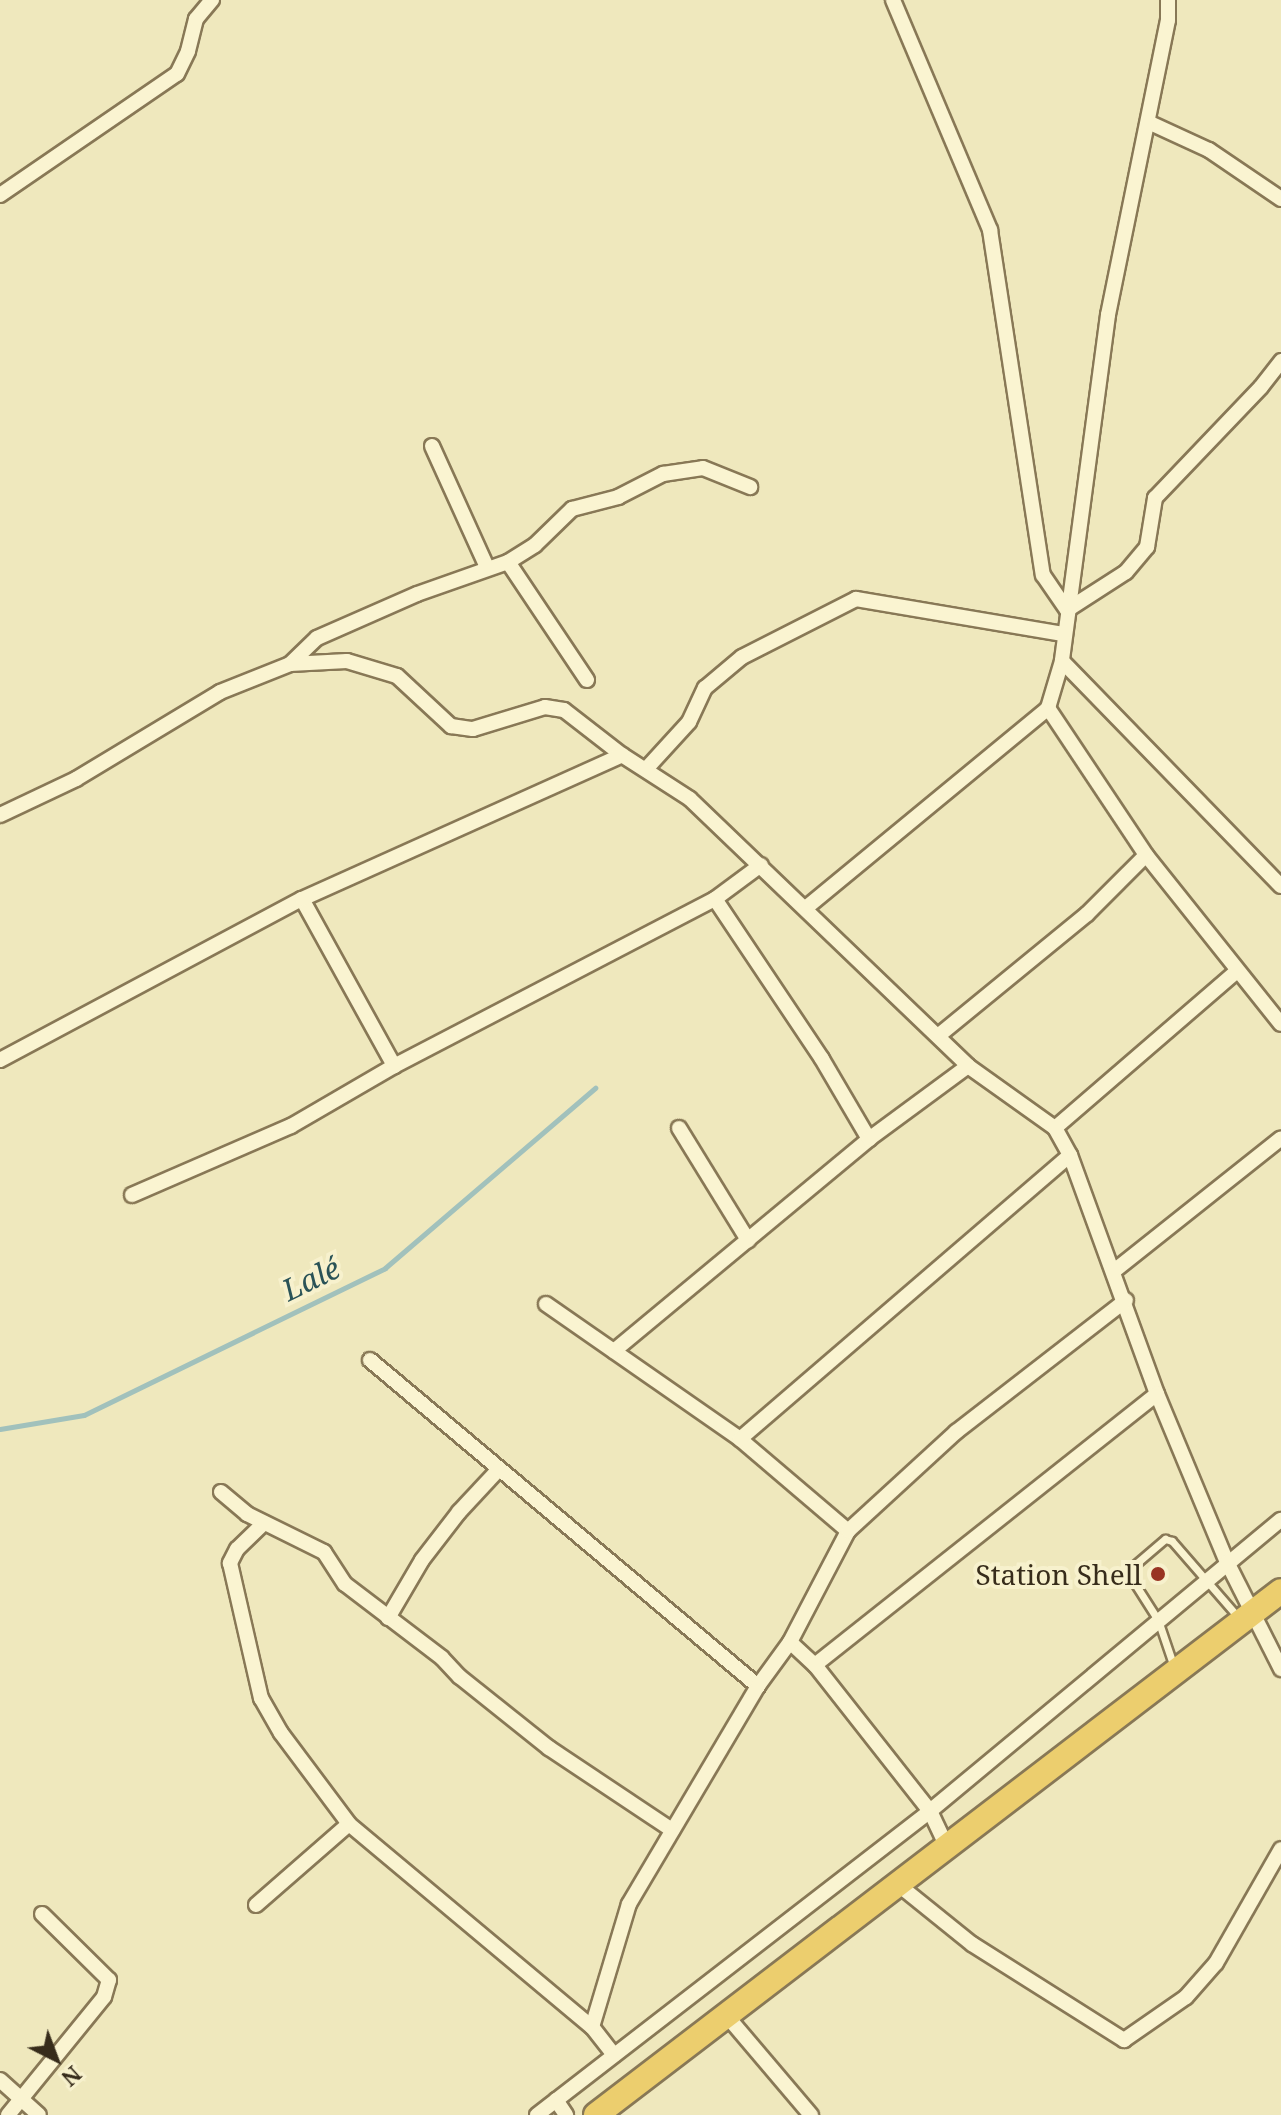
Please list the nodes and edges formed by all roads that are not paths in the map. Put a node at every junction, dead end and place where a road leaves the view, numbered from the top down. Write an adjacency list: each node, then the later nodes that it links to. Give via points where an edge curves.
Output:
1 (212, 0): 5 (street, via 196,19 177,74)
2 (893, 0): 12 (street, via 990,230 1043,575)
3 (1168, 0): 4 (street)
4 (1148, 122): 6 (street, via 1209,150); 12 (street, via 1108,315)
5 (0, 195)
6 (1281, 199)
7 (1281, 361): 12 (street, via 1155,498 1147,547 1126,572)
8 (432, 446): 11 (street)
9 (750, 487): 10 (street, via 703,468 663,474 618,497 572,509 535,545)
10 (508, 562): 11 (street); 16 (street)
11 (487, 567): 15 (street, via 317,638)
12 (1067, 610): 13 (street)
13 (1063, 634): 14 (street); 19 (street, via 856,599 742,657 705,688 689,722)
14 (1062, 661): 17 (street); 23 (street)
15 (290, 664): 18 (street, via 347,661 397,676 451,726 473,729 545,707 564,710); 20 (street, via 220,692 76,779)
16 (587, 680)
17 (1048, 708): 21 (street); 26 (street)
18 (622, 755): 19 (street); 24 (street)
19 (647, 768): 22 (street, via 690,799)
20 (0, 815)
21 (1146, 855): 27 (street); 29 (street, via 1087,914)
22 (761, 865): 25 (street); 26 (street)
23 (1281, 886)
24 (302, 899): 30 (street); 31 (street)
25 (715, 899): 31 (street); 36 (street)
26 (807, 907): 29 (street)
27 (1237, 971): 28 (street); 34 (street)
28 (1281, 1024)
29 (938, 1036): 32 (street)
30 (0, 1060)
31 (394, 1066): 38 (street, via 291,1126)
32 (968, 1066): 34 (street); 36 (street)
33 (679, 1128): 39 (street)
34 (1055, 1128): 37 (street)
35 (1281, 1138): 40 (street)
36 (869, 1139): 39 (street)
37 (1070, 1155): 40 (street); 46 (street)
38 (132, 1195)
39 (748, 1240): 43 (street)
40 (1114, 1271): 41 (street)
41 (1126, 1300): 45 (street); 51 (street, via 956,1432)
42 (546, 1304): 43 (street)
43 (614, 1351): 46 (street)
44 (370, 1360): 47 (street)
45 (1157, 1394): 52 (street); 59 (street)
46 (740, 1439): 51 (street)
47 (499, 1469): 56 (street, via 422,1560); 62 (street)
48 (221, 1492): 50 (street)
49 (1281, 1520): 52 (street)
50 (264, 1523): 56 (street, via 324,1552 345,1584); 64 (street, via 230,1563 261,1698)
51 (848, 1531): 58 (street)
52 (1227, 1562): 53 (street); 55 (street)
53 (1205, 1581): 55 (lane); 57 (street); 57 (lane, via 1172,1541 1165,1539 1142,1558 1130,1576)
54 (1281, 1591): 55 (highway)
55 (1247, 1617): 60 (street); 61 (highway)
56 (388, 1618): 65 (street, via 549,1748)
57 (1158, 1620): 61 (lane); 63 (street)
58 (790, 1642): 59 (street); 62 (street)
59 (815, 1665): 63 (street)
60 (1281, 1669)
61 (1176, 1673): 66 (highway)
62 (758, 1686): 65 (street)
63 (930, 1811): 66 (street); 73 (street)
64 (349, 1824): 69 (street); 72 (street)
65 (672, 1830): 72 (street, via 629,1904)
66 (948, 1849): 68 (highway)
67 (1281, 1849): 68 (street, via 1216,1963 1186,1997 1124,2040 972,1944)
68 (900, 1886): 71 (highway)
69 (256, 1905)
70 (42, 1914): 75 (street, via 109,1980 104,1997)
71 (727, 2016): 81 (highway); 82 (street)
72 (592, 2027): 73 (street)
73 (614, 2055): 76 (street)
74 (0, 2080): 75 (street)
75 (21, 2096): 77 (street); 78 (street)
76 (556, 2100): 79 (street); 80 (street)
77 (8, 2115)
78 (39, 2115)
79 (537, 2115)
80 (566, 2115)
81 (596, 2115)
82 (811, 2115)

